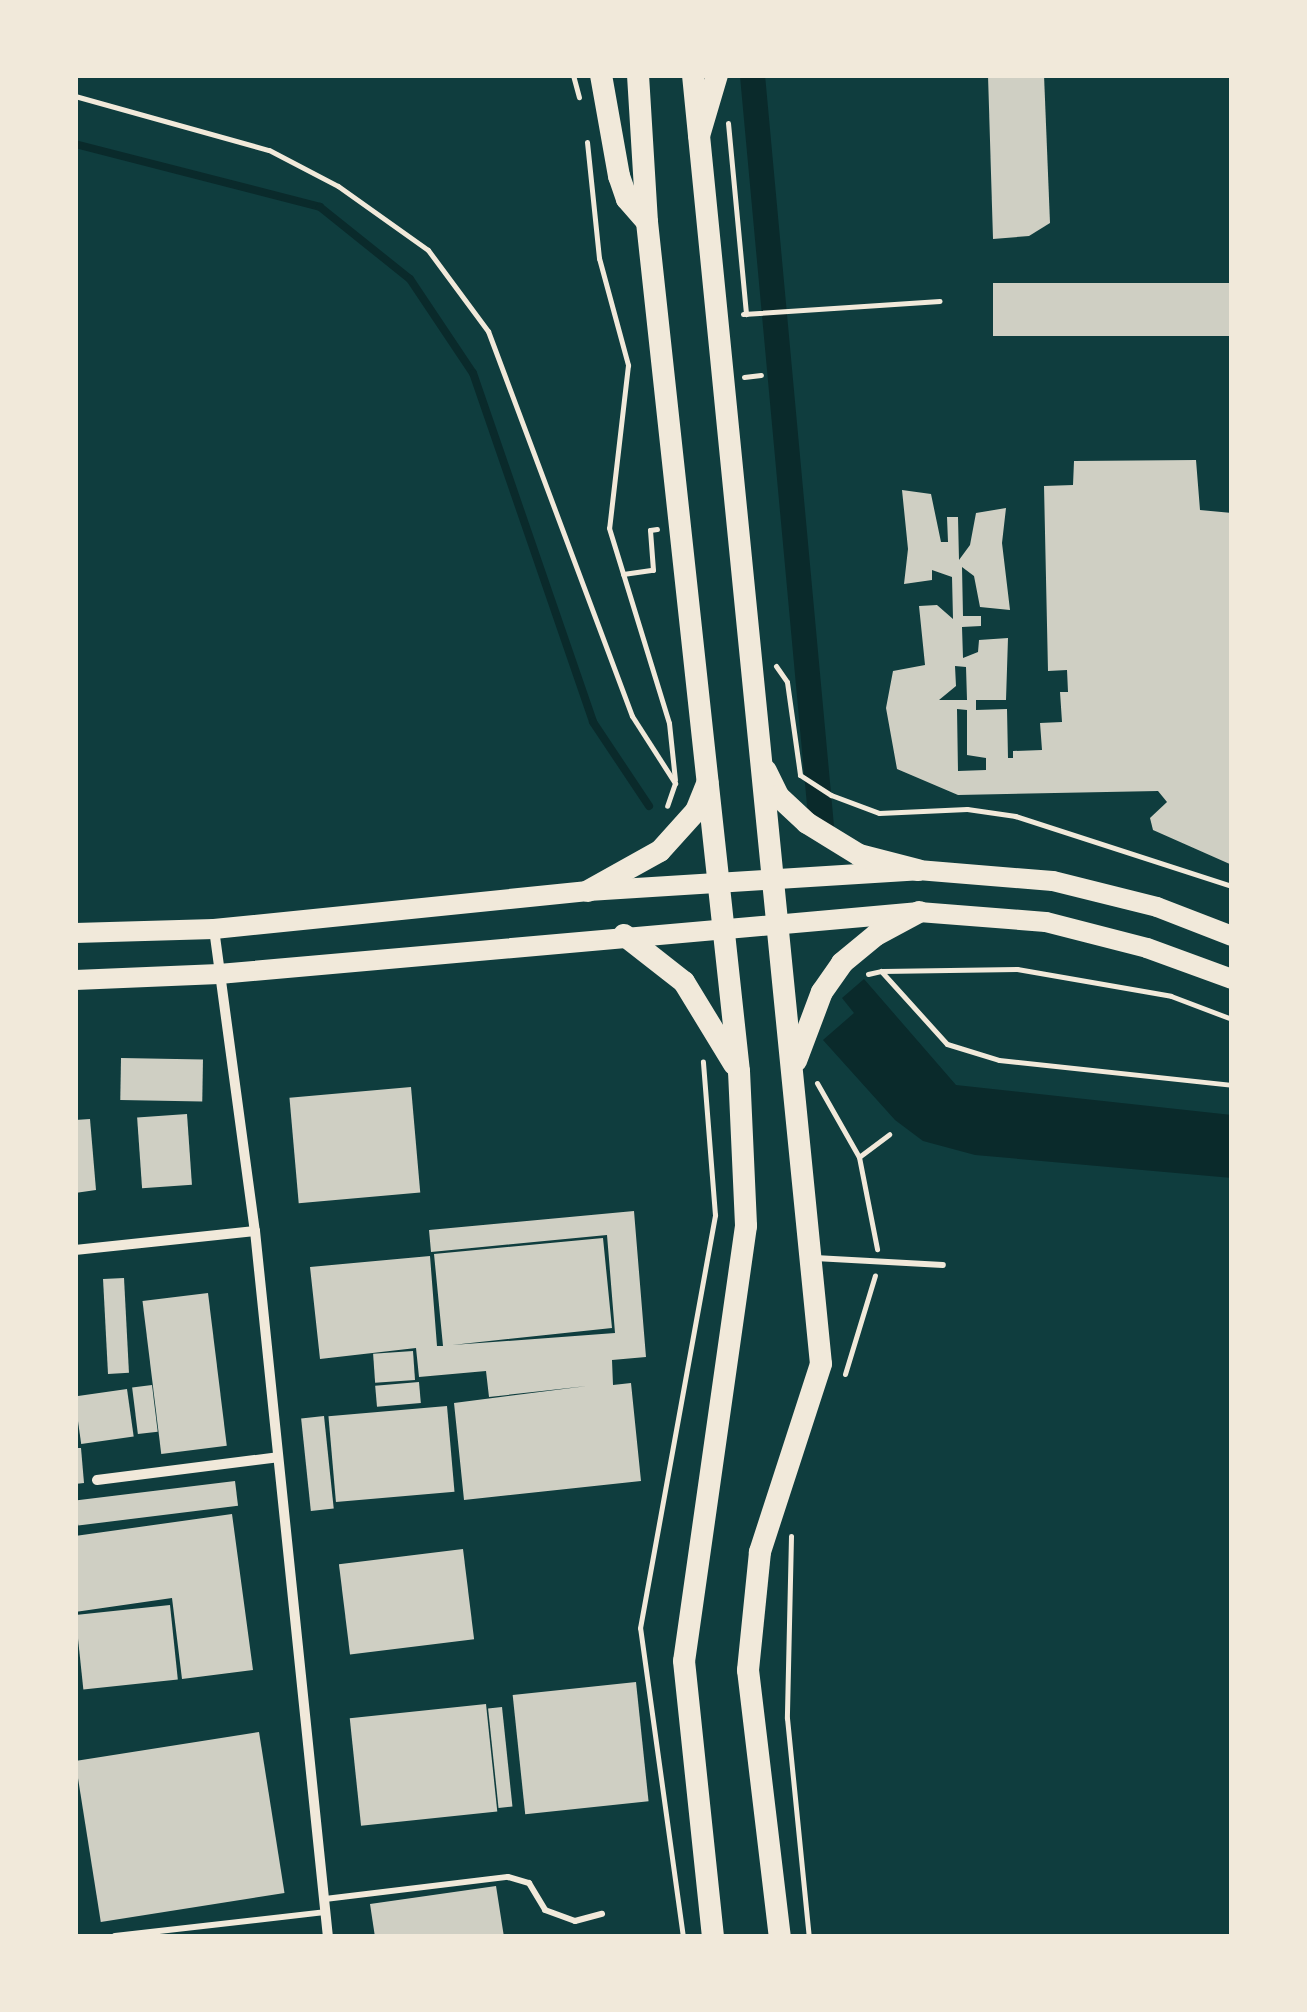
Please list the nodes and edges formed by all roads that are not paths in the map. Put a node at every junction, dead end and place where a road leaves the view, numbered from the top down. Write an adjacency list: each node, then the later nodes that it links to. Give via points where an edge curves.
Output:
1 (601, 75): 6 (main road, via 619,176 626,198)
2 (638, 75): 6 (main road)
3 (693, 75): 5 (main road)
4 (717, 75): 5 (main road)
5 (699, 136): 7 (main road)
6 (647, 222): 8 (main road)
7 (756, 749): 9 (main road, via 778,796 807,823 859,855); 10 (main road)
8 (709, 779): 11 (main road); 12 (main road, via 696,811 660,851)
9 (918, 870): 10 (main road); 19 (main road, via 1052,881 1156,907)
10 (771, 879): 11 (main road); 14 (main road)
11 (718, 882): 12 (main road); 15 (main road)
12 (588, 890): 16 (main road)
13 (919, 912): 14 (main road); 21 (main road, via 1046,922); 24 (main road, via 842,963 806,1028)
14 (776, 923): 15 (main road); 24 (main road)
15 (722, 928): 18 (main road); 23 (main road)
16 (214, 929): 17 (main road); 20 (street)
17 (75, 933)
18 (624, 935): 20 (main road); 23 (main road, via 684,982)
19 (1232, 936)
20 (219, 974): 22 (main road); 25 (street)
21 (1232, 979)
22 (75, 980)
23 (738, 1071): 35 (main road, via 742,1289 684,1662)
24 (804, 1078): 27 (main road)
25 (255, 1232): 26 (street); 29 (street)
26 (75, 1250)
27 (815, 1258): 28 (lane); 36 (main road, via 822,1364 760,1552 748,1670)
28 (943, 1265)
29 (278, 1457): 30 (street); 31 (street)
30 (97, 1480)
31 (324, 1906): 32 (lane, via 508,1877 528,1883 546,1910 574,1922); 33 (lane); 34 (street)
32 (602, 1914)
33 (115, 1936)
34 (328, 1937)
35 (714, 1937)
36 (780, 1937)

